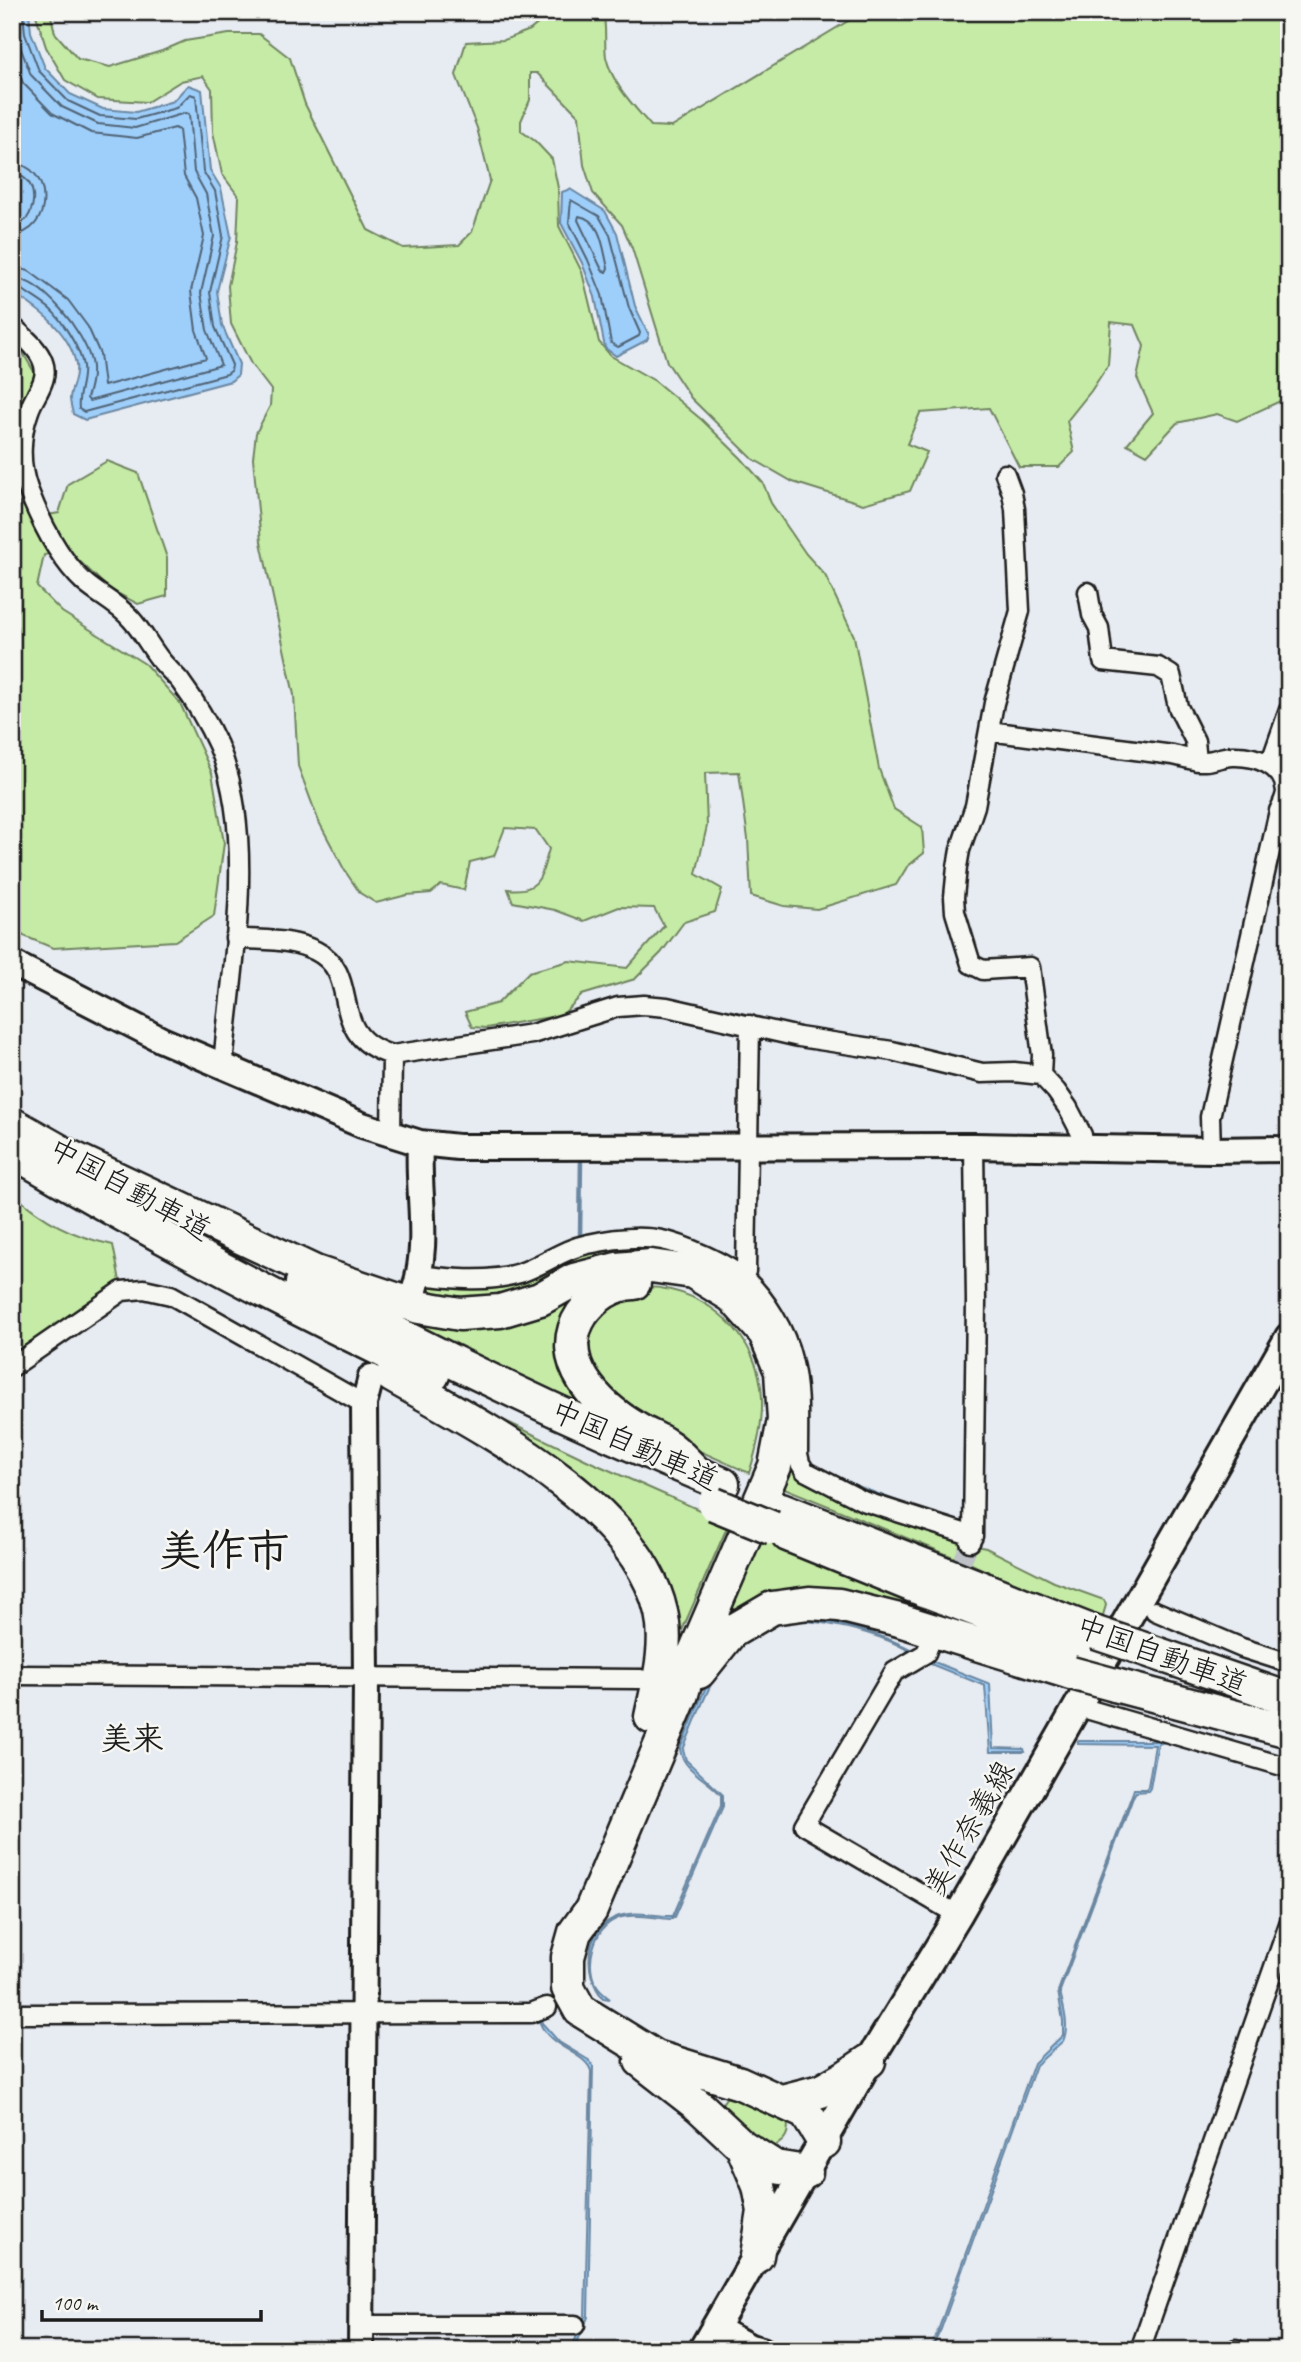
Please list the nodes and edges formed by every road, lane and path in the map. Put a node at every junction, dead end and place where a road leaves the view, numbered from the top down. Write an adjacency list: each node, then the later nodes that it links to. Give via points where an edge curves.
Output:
1 (12, 326): 9 (street, via 44,363 45,375 29,410 22,452 27,488 47,532 85,583 131,618 180,681 218,745 238,822)
2 (1005, 474): 5 (street, via 1015,509 1020,611)
3 (1088, 592): 6 (street, via 1103,661 1158,667 1171,674 1178,707 1195,741)
4 (1289, 710): 7 (street)
5 (989, 731): 6 (street); 14 (street, via 975,806 960,850 955,912 971,964 983,970 1030,967)
6 (1197, 761): 7 (street, via 1230,756)
7 (1270, 764): 8 (street, via 1282,776)
8 (1288, 793): 22 (street, via 1279,811 1210,1117)
9 (235, 937): 12 (street, via 293,942 318,952 342,983 352,1028 364,1042); 13 (street, via 224,1054)
10 (12, 963): 13 (street)
11 (750, 1025): 12 (street, via 667,1007 618,1007 533,1034); 14 (street, via 982,1073); 19 (street)
12 (391, 1055): 16 (street)
13 (218, 1064): 16 (street)
14 (1041, 1076): 20 (street, via 1068,1108 1083,1135)
15 (12, 1124): 24 (highway, 中国自動車道)
16 (391, 1135): 17 (street)
17 (420, 1143): 19 (street, via 458,1147); 27 (street, via 423,1254)
18 (974, 1146): 19 (street); 20 (street); 26 (street, via 972,1539 863,1501 805,1471 798,1454 798,1391 792,1356 768,1308)
19 (747, 1147): 26 (street)
20 (1084, 1148): 22 (street)
21 (1289, 1149): 22 (street)
22 (1211, 1150)
23 (12, 1151): 25 (highway, 中国自動車道)
24 (71, 1157): 32 (highway, 中国自動車道, via 435,1353); 41 (highway, via 315,1272 419,1307 460,1314 500,1311 540,1299 574,1280 651,1266 693,1272 732,1296 765,1333 780,1371 784,1420 775,1466 691,1661)
25 (199, 1255): 32 (highway, 中国自動車道, via 428,1373 603,1456); 44 (highway, via 222,1282 526,1455 573,1489 612,1526 639,1560 662,1614 663,1642)
26 (744, 1278): 27 (street, via 692,1250 644,1238 571,1248 522,1272 488,1280)
27 (417, 1286)
28 (1289, 1337): 48 (main road, 美作奈義線)
29 (12, 1367): 31 (street, via 122,1291 144,1289 171,1295)
30 (371, 1377): 31 (street)
31 (364, 1404): 39 (street)
32 (711, 1487): 35 (highway, 中国自動車道, bridge, via 911,1585); 44 (highway, via 667,1445 608,1410 583,1381 575,1366 573,1328 601,1292 622,1284 650,1282 701,1294 727,1312 741,1329 762,1367 768,1390 760,1462)
33 (1155, 1611): 36 (street)
34 (932, 1637): 48 (street, via 926,1653 894,1672 804,1825)
35 (1084, 1652): 37 (highway, 中国自動車道, bridge); 37 (highway, bridge); 41 (highway, via 809,1603 772,1608 731,1632)
36 (1289, 1663)
37 (1124, 1665): 42 (highway, 中国自動車道); 45 (highway, 中国自動車道); 46 (highway)
38 (12, 1675): 39 (street)
39 (366, 1678): 40 (street); 52 (street)
40 (641, 1679)
41 (682, 1694): 54 (highway, via 590,1910 575,1932 568,1957 569,1988 580,2010 656,2057 740,2082)
42 (1289, 1699)
43 (1090, 1710): 47 (street)
44 (651, 1717): 56 (highway, via 560,1929 552,1962 556,1989 570,2015 651,2067)
45 (1289, 1721)
46 (1289, 1731)
47 (1289, 1768)
48 (958, 1915): 53 (main road, 美作奈義線)
49 (1289, 1924): 64 (street)
50 (547, 2007): 52 (street, via 531,2013)
51 (12, 2014): 52 (street)
52 (364, 2014): 59 (street)
53 (869, 2061): 54 (highway, via 821,2091); 55 (main road, 美作奈義線)
54 (782, 2101): 55 (highway, via 806,2113)
55 (824, 2142): 57 (main road, 美作奈義線)
56 (742, 2147): 57 (highway, via 775,2167); 58 (highway, via 760,2186 764,2211)
57 (806, 2172): 58 (main road, 美作奈義線)
58 (757, 2256): 61 (main road, 美作奈義線)
59 (362, 2325): 60 (street); 62 (street)
60 (575, 2325)
61 (709, 2339): 63 (street)
62 (361, 2350)
63 (762, 2350)
64 (1140, 2350)

